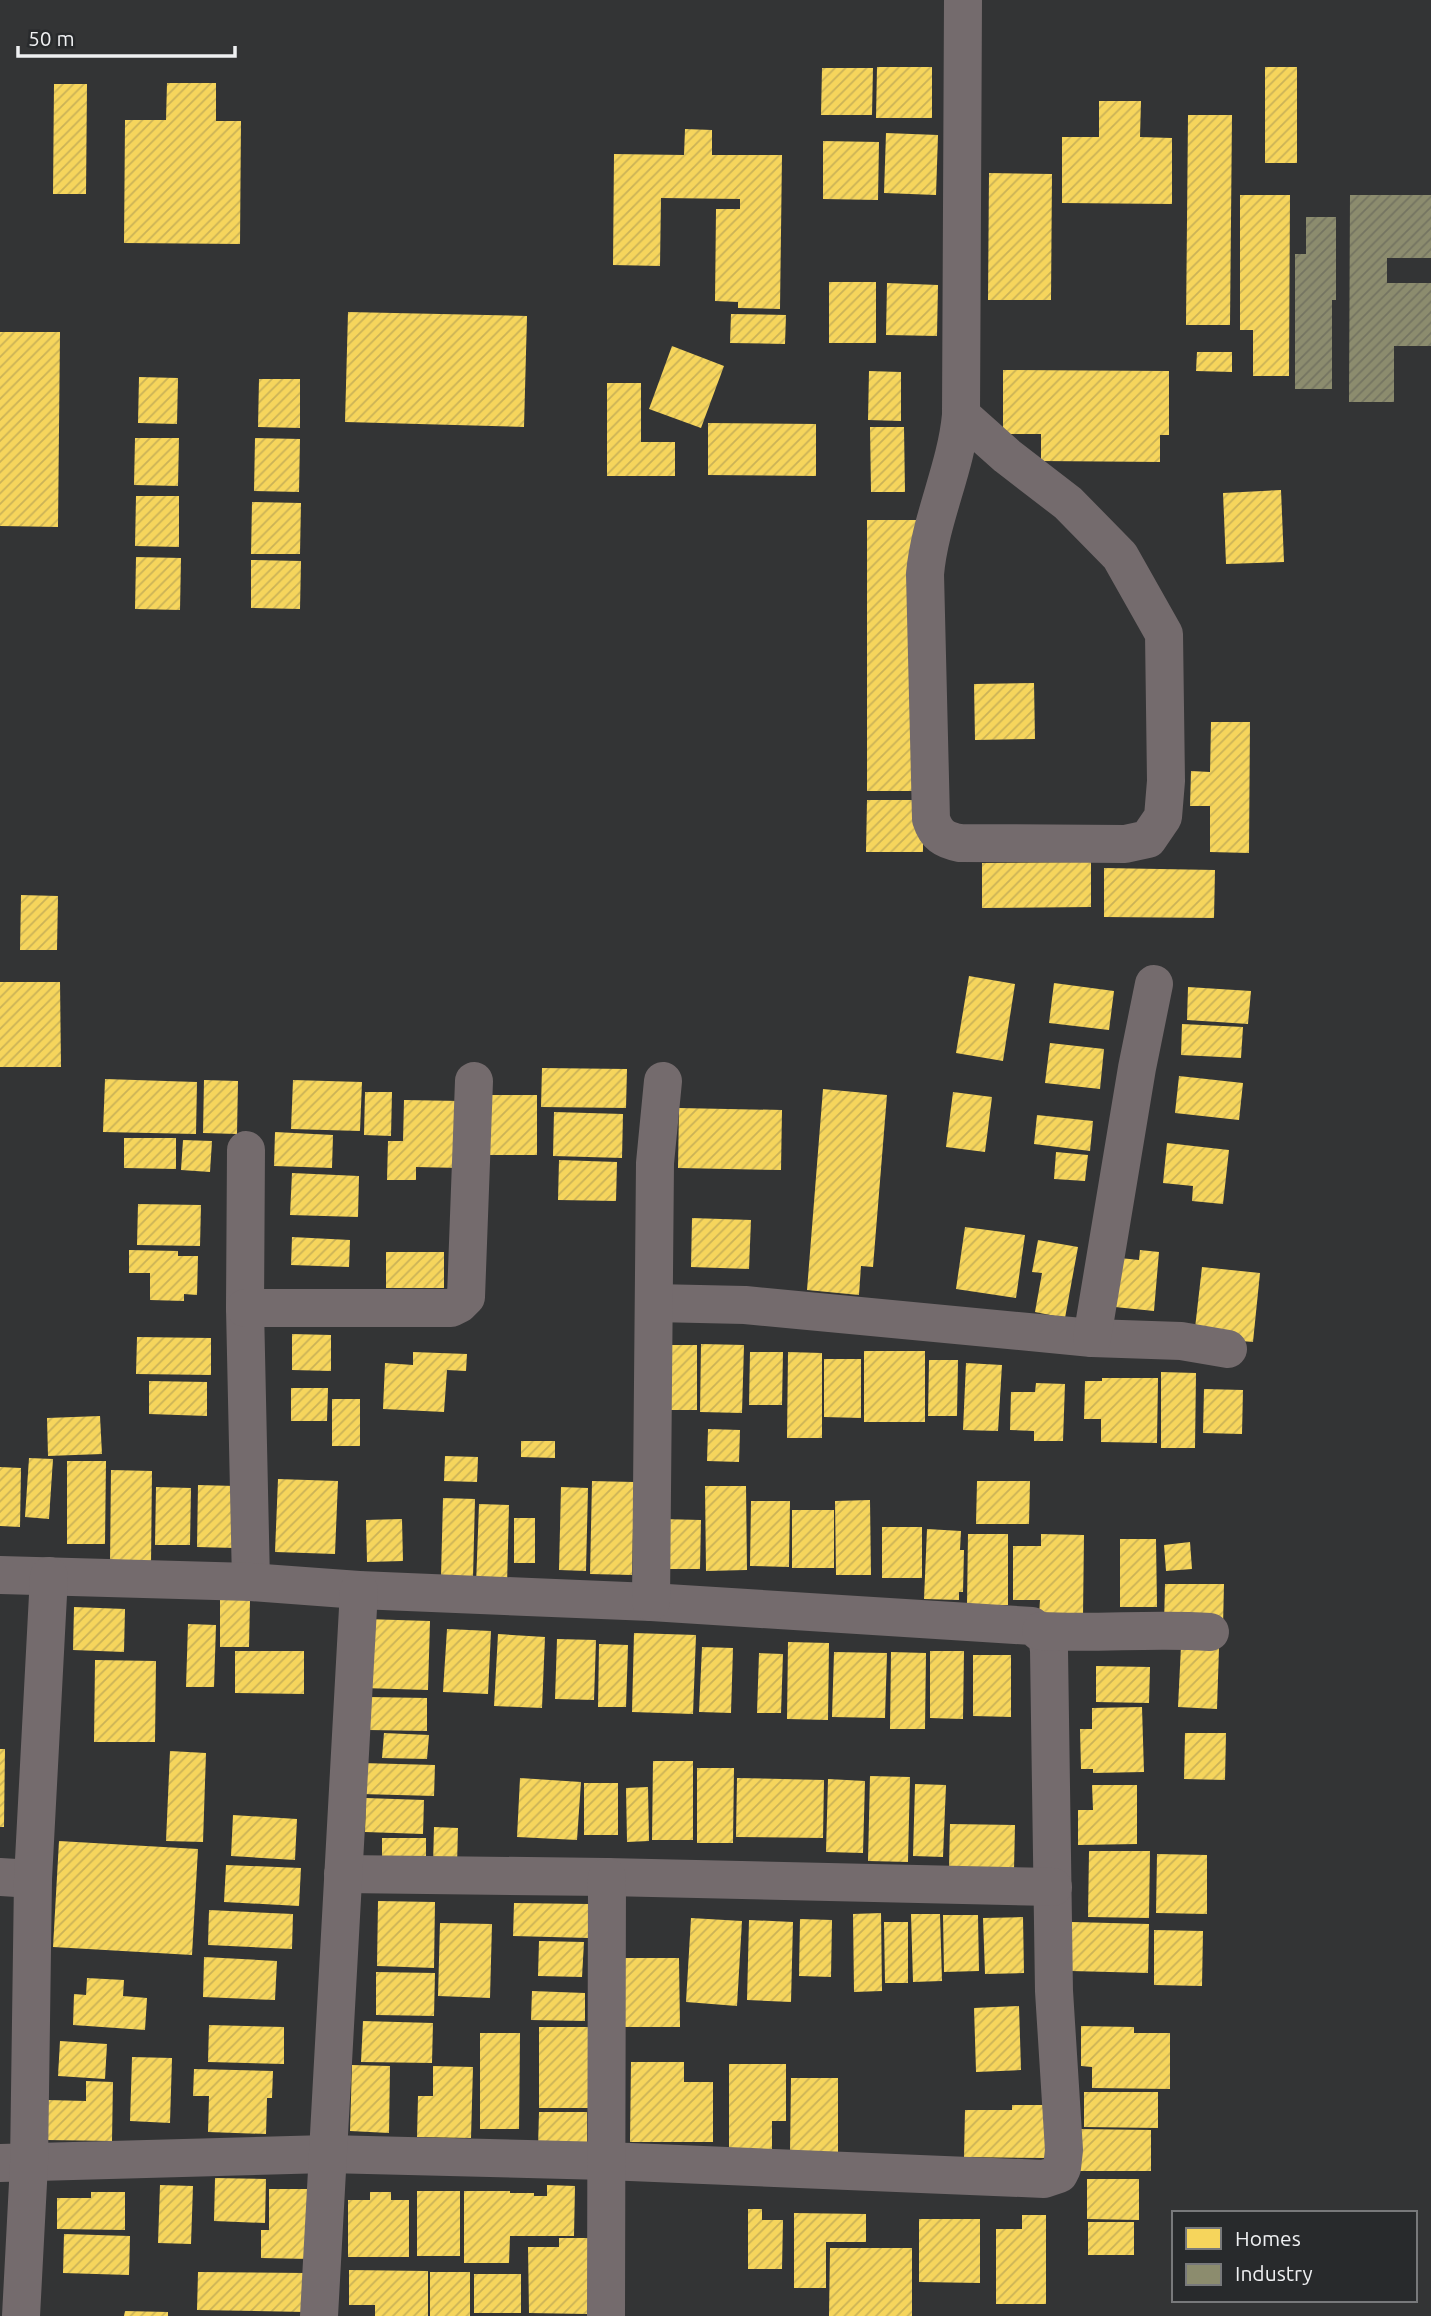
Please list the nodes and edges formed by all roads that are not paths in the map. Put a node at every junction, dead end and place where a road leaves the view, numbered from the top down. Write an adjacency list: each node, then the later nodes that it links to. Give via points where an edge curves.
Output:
1 (963, 0): 2 (street)
2 (961, 415): 2 (street, via 1068,503 1120,556 1164,634 1166,781 1163,817 1148,839 1125,844 960,843 945,840 934,830 925,574)
3 (1154, 984): 9 (street)
4 (474, 1081): 8 (street, via 466,1297 459,1304 451,1308)
5 (663, 1081): 7 (street, via 655,1163)
6 (246, 1150): 8 (street)
7 (654, 1303): 9 (street, via 757,1306); 15 (street)
8 (245, 1308): 13 (street)
9 (1092, 1338): 10 (street, via 1181,1341)
10 (1228, 1349)
11 (0, 1575): 12 (street)
12 (49, 1576): 13 (street); 20 (street)
13 (251, 1582): 14 (street)
14 (359, 1590): 15 (street); 18 (street)
15 (651, 1602): 16 (street, via 1032,1626)
16 (1041, 1631): 17 (street); 21 (street, via 1049,1650)
17 (1210, 1632)
18 (343, 1874): 19 (street); 22 (street)
19 (607, 1877): 21 (street); 23 (street)
20 (16, 1878): 24 (street)
21 (1053, 1887): 23 (street, via 1064,2150 1059,2174 1044,2179)
22 (327, 2154): 23 (street); 24 (street); 26 (street)
23 (606, 2161): 27 (street)
24 (14, 2164): 25 (street)
25 (21, 2316)
26 (319, 2316)
27 (606, 2316)

